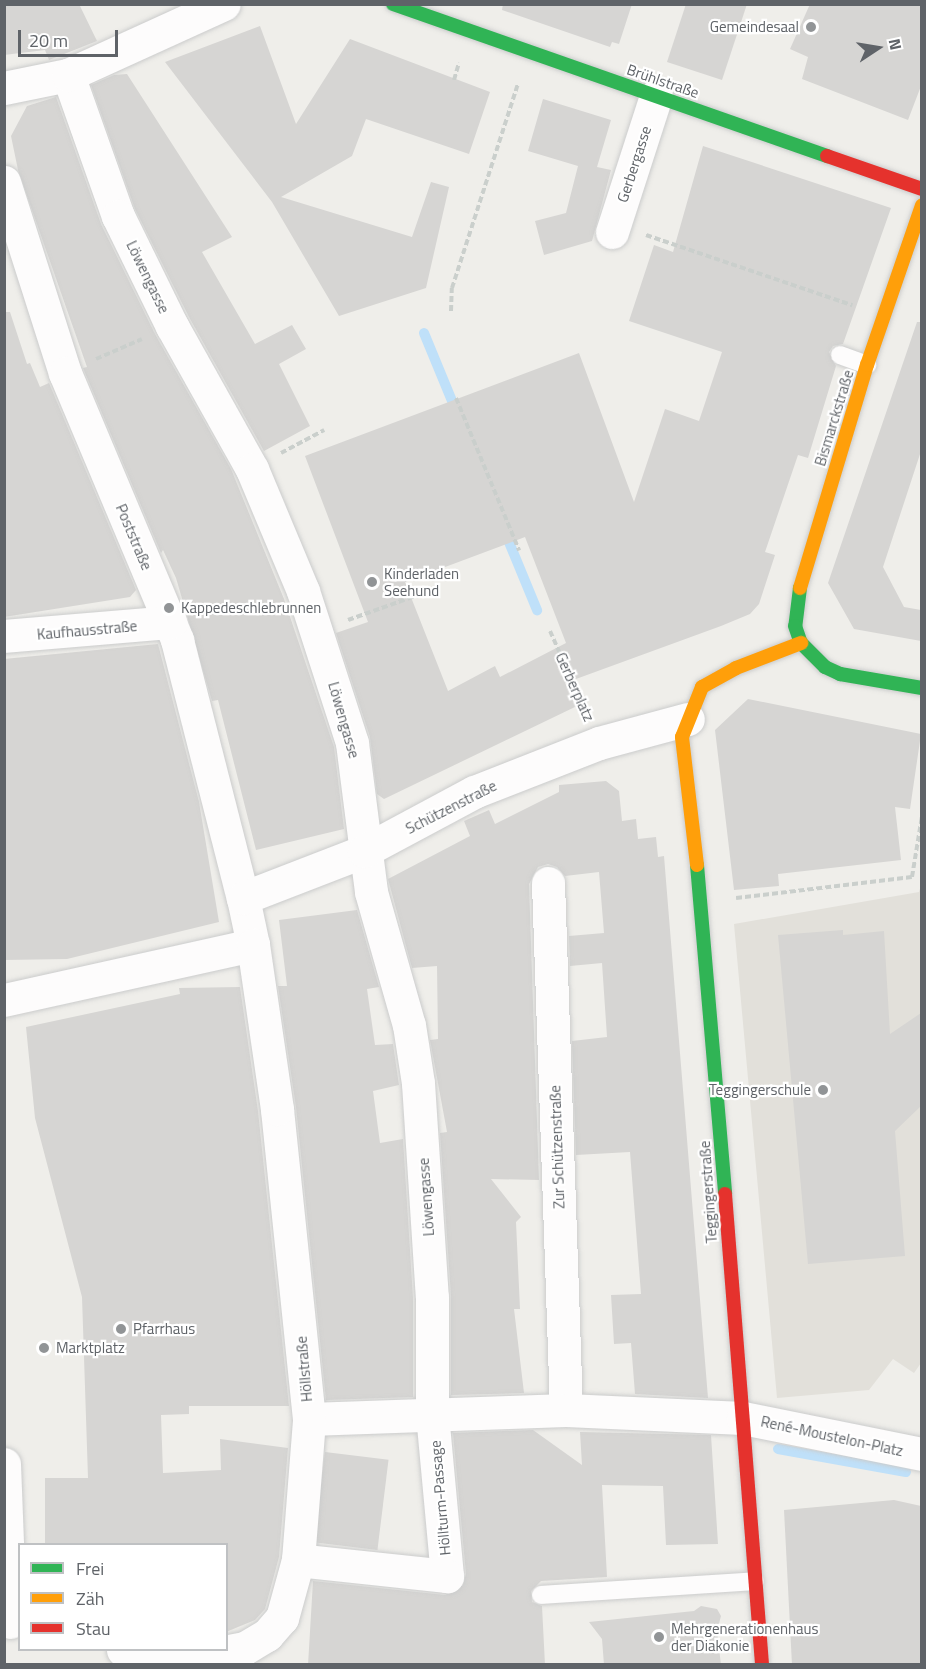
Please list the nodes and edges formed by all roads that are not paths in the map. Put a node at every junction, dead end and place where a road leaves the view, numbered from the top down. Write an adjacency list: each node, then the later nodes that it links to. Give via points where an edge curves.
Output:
1 (224, 4): 3 (street)
2 (393, 4): 5 (street, Brühlstraße)
3 (68, 75): 4 (street); 17 (street, Löwengasse, via 118,216 172,326 252,469 318,632 359,771)
4 (4, 88)
5 (656, 96): 7 (street, Brühlstraße); 9 (street, Gerbergasse)
6 (4, 182): 12 (street, Poststraße, via 66,373)
7 (921, 189)
8 (921, 206): 11 (street, Bismarckstraße)
9 (625, 236)
10 (840, 355): 11 (lane)
11 (867, 365): 14 (street, Bismarckstraße, via 797,598 795,626)
12 (170, 622): 13 (street, Kaufhausstraße); 19 (street, Poststraße)
13 (4, 636)
14 (801, 643): 15 (street, via 813,658 840,674); 16 (street, via 736,668 702,687)
15 (921, 688)
16 (688, 719): 17 (street, Schützenstraße, via 599,743 474,792); 24 (street, Teggingerstraße, via 682,755 702,902)
17 (364, 851): 19 (street, Schützenstraße); 23 (street, Löwengasse, via 371,892 402,990 418,1083 432,1297)
18 (548, 883): 22 (street, Zur Schützenstraße)
19 (243, 898): 20 (street)
20 (253, 945): 21 (street); 25 (street, Höllstraße, via 278,1120)
21 (4, 1000)
22 (566, 1410): 23 (street); 24 (street)
23 (432, 1414): 25 (street); 28 (street, Höllturm-Passage, via 447,1576)
24 (742, 1418): 26 (street, René-Moustelon-Platz); 29 (street, Teggingerstraße)
25 (309, 1419): 28 (street, Höllstraße)
26 (921, 1455)
27 (4, 1464): 31 (street)
28 (298, 1560): 32 (street, Höllstraße, via 282,1618 267,1635 245,1648 167,1664)
29 (756, 1581): 30 (lane); 33 (street, Teggingerstraße)
30 (541, 1595)
31 (11, 1623)
32 (125, 1651)
33 (762, 1665)

